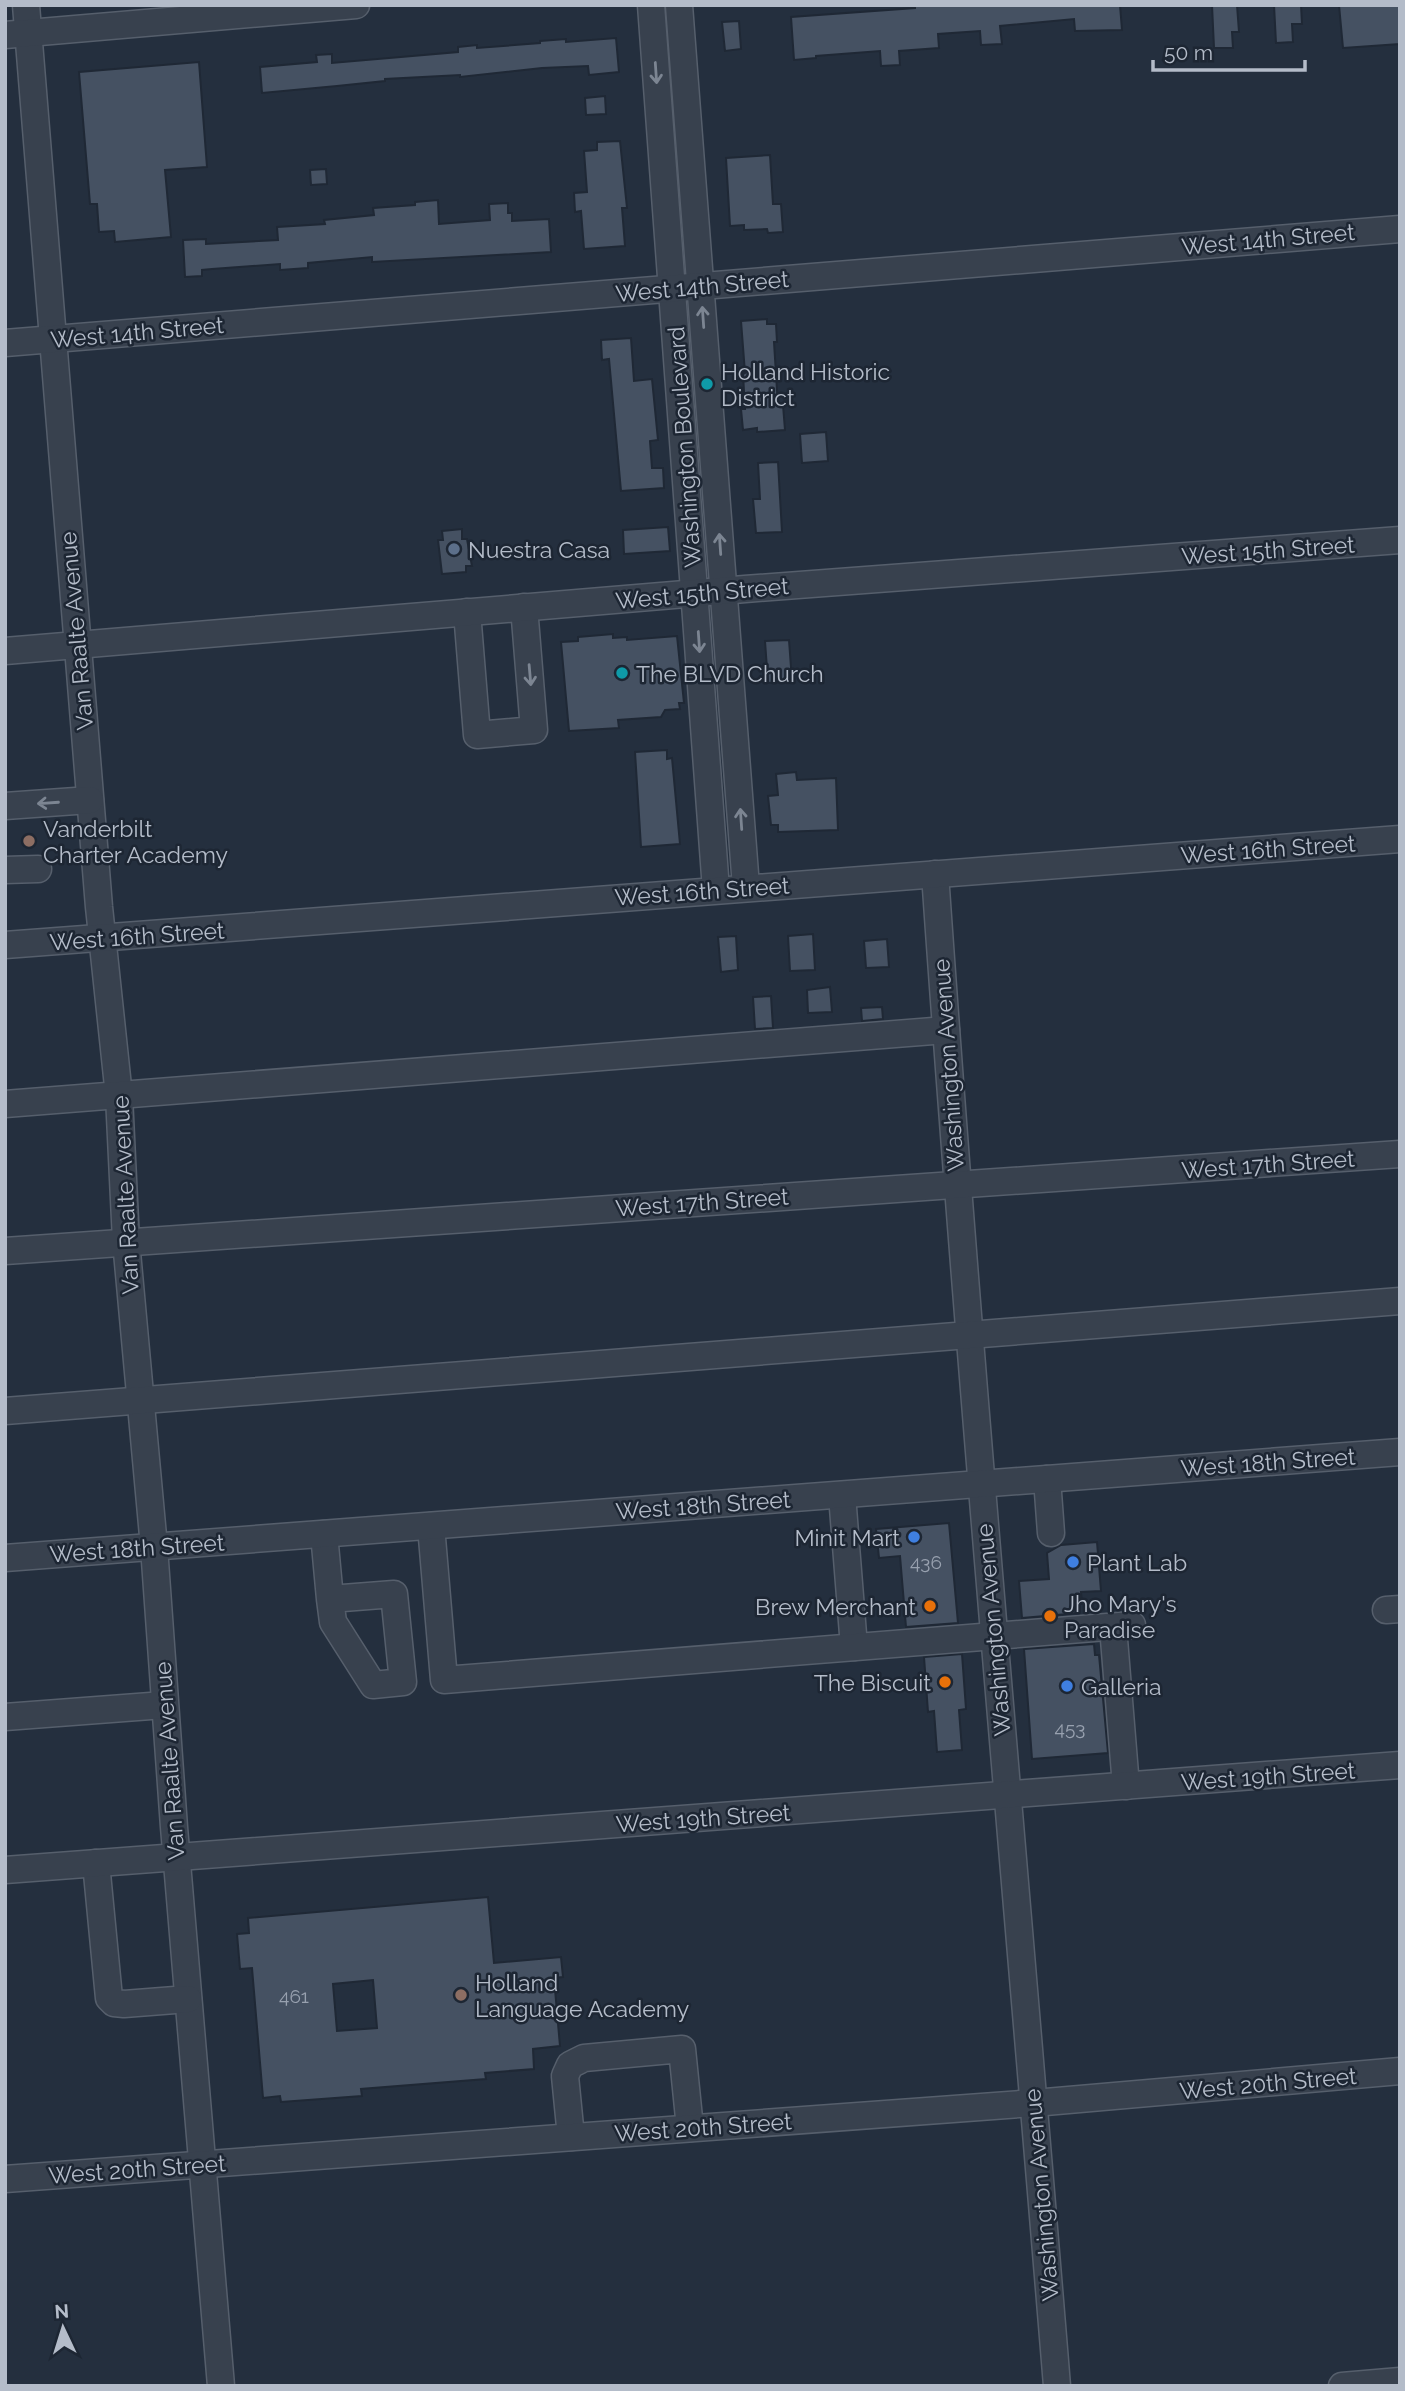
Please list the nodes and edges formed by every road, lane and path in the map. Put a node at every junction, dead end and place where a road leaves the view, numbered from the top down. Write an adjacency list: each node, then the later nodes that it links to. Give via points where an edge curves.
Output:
1 (26, 5): 5 (street, Van Raalte Avenue)
2 (356, 5): 5 (street)
3 (651, 5): 8 (street, Washington Boulevard, one-way to 8)
4 (679, 5): 7 (street, Washington Boulevard)
5 (17, 34): 9 (street, Van Raalte Avenue)
6 (1400, 229): 7 (street, West 14th Street)
7 (701, 286): 8 (street, West 14th Street); 12 (street, Washington Boulevard, one-way to 7)
8 (672, 288): 9 (street, West 14th Street); 13 (street, Washington Boulevard)
9 (52, 339): 10 (street, West 14th Street); 16 (street, Van Raalte Avenue)
10 (5, 343)
11 (1400, 540): 12 (street, West 15th Street)
12 (724, 592): 13 (street, West 15th Street); 24 (street, Washington Boulevard, one-way to 12)
13 (696, 595): 14 (street, West 15th Street); 25 (street, Washington Boulevard, one-way to 25)
14 (524, 607): 15 (street, West 15th Street); 15 (street, one-way to 15, via 534,730 478,735)
15 (467, 612): 16 (street, West 15th Street)
16 (77, 645): 17 (street, West 15th Street); 18 (street, Van Raalte Avenue)
17 (5, 650)
18 (90, 800): 19 (street, one-way to 19); 26 (street, Van Raalte Avenue)
19 (5, 806)
20 (1400, 839): 23 (street, West 16th Street)
21 (38, 869): 22 (street)
22 (5, 870)
23 (935, 874): 24 (street, West 16th Street); 28 (street, Washington Avenue)
24 (746, 887): 25 (street, West 16th Street)
25 (716, 890): 26 (street, West 16th Street)
26 (102, 939): 27 (street, West 16th Street); 29 (street, Van Raalte Avenue)
27 (5, 945)
28 (946, 1030): 29 (street); 32 (street, Washington Avenue)
29 (119, 1096): 30 (street); 33 (street, Van Raalte Avenue)
30 (5, 1104)
31 (1400, 1154): 32 (street, West 17th Street)
32 (957, 1186): 33 (street, West 17th Street); 36 (street, Washington Avenue)
33 (126, 1241): 34 (street, West 17th Street); 37 (street, Van Raalte Avenue)
34 (5, 1251)
35 (1400, 1301): 36 (street)
36 (969, 1335): 37 (street); 41 (street, Washington Avenue)
37 (139, 1400): 38 (street); 46 (street, Van Raalte Avenue)
38 (5, 1410)
39 (1400, 1452): 40 (street, West 18th Street)
40 (1047, 1479): 41 (street, West 18th Street); 44 (street)
41 (981, 1485): 42 (street, West 18th Street); 49 (street, Washington Avenue)
42 (842, 1495): 43 (street, West 18th Street); 50 (street)
43 (431, 1526): 45 (street, West 18th Street); 51 (street)
44 (1051, 1533)
45 (324, 1534): 46 (street, West 18th Street); 48 (street)
46 (154, 1547): 47 (street, West 18th Street); 53 (street, Van Raalte Avenue)
47 (5, 1558)
48 (330, 1599): 52 (street, via 333,1622 373,1685); 52 (street, via 394,1594)
49 (995, 1636): 50 (street); 56 (street, via 1122,1626); 57 (street, Washington Avenue)
50 (854, 1647): 51 (street)
51 (444, 1681): 52 (street)
52 (403, 1682)
53 (164, 1706): 54 (street); 58 (street, Van Raalte Avenue)
54 (5, 1717)
55 (1400, 1765): 56 (street, West 19th Street)
56 (1126, 1786): 57 (street, West 19th Street)
57 (1006, 1796): 58 (street, West 19th Street); 63 (street, Washington Avenue)
58 (177, 1857): 59 (street, West 19th Street); 61 (street, Van Raalte Avenue)
59 (96, 1863): 60 (street, West 19th Street); 61 (street, via 109,1998 124,2004)
60 (5, 1870)
61 (188, 1999): 66 (street, Van Raalte Avenue)
62 (1400, 2071): 63 (street, West 20th Street)
63 (1034, 2103): 64 (street, West 20th Street); 70 (street, Washington Avenue)
64 (690, 2128): 65 (street, West 20th Street); 65 (street, via 682,2049 584,2058 570,2065 565,2076)
65 (570, 2137): 66 (street, West 20th Street)
66 (202, 2165): 67 (street, West 20th Street); 69 (street, Van Raalte Avenue)
67 (5, 2179)
68 (1400, 2381): 71 (street)
69 (221, 2386)
70 (1057, 2386)
71 (1342, 2386)

